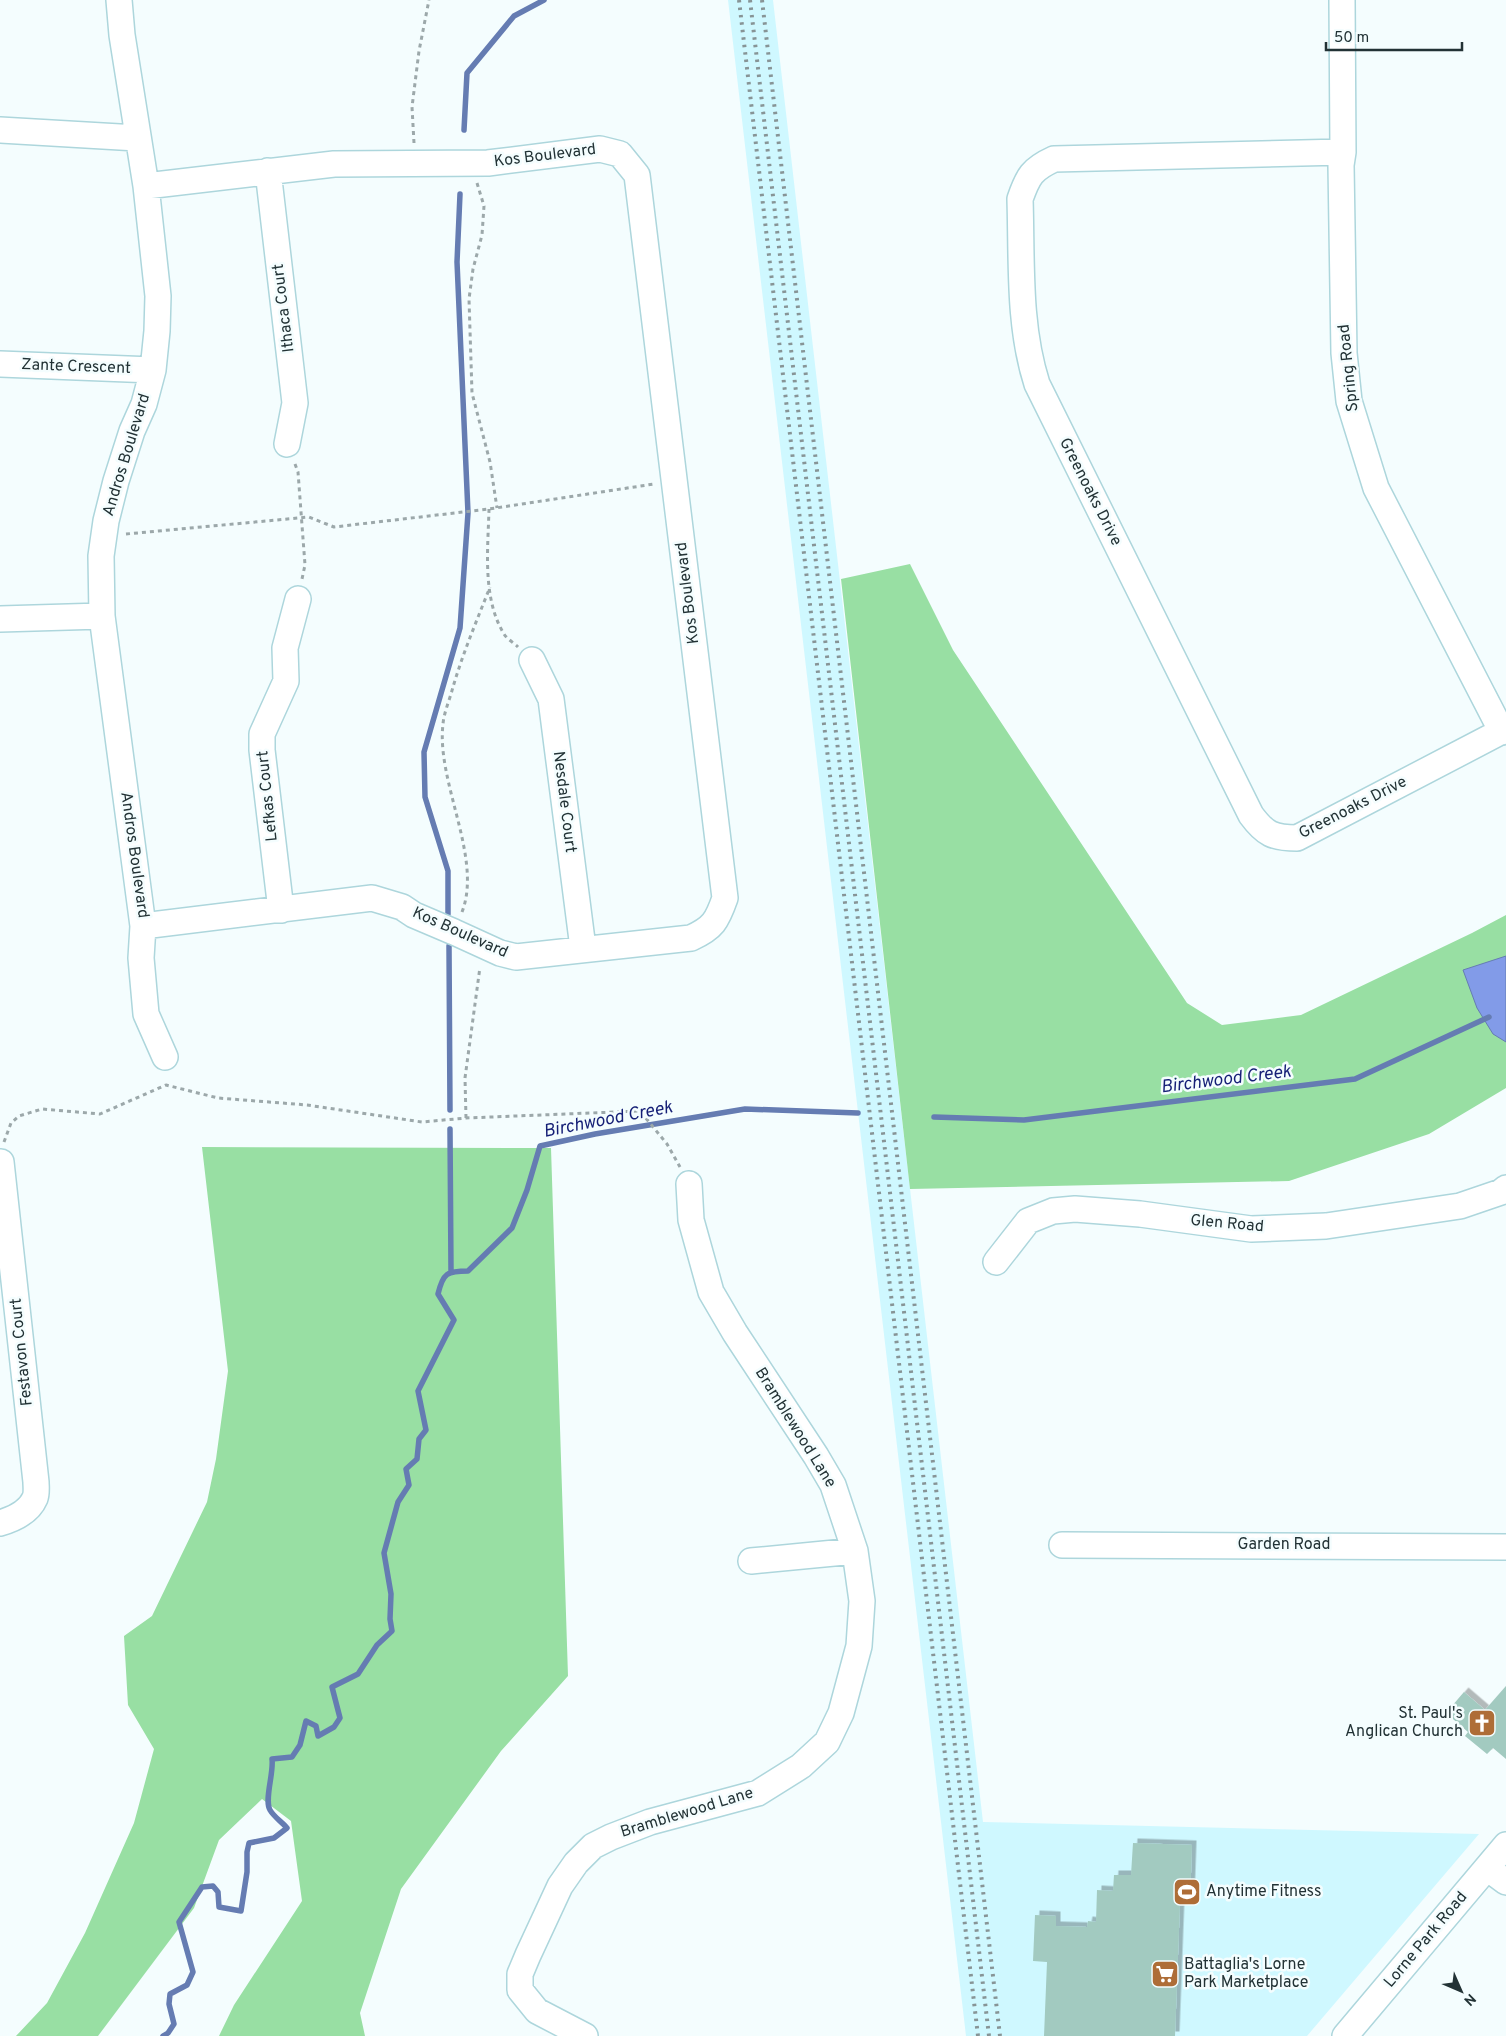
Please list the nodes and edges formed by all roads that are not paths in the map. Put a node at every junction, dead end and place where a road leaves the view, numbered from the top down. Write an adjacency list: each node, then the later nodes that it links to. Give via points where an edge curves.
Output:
1 (119, 0): 4 (street, Andros Boulevard)
2 (1342, 0): 5 (street, Spring Road)
3 (0, 130): 4 (street)
4 (137, 138): 7 (street, Andros Boulevard)
5 (1344, 152): 15 (street, Spring Road, via 1341,166 1344,353 1349,401 1376,488); 15 (street, Greenoaks Drive, via 1054,159 1038,166 1026,182 1020,199 1024,332 1029,361 1037,384 1251,814 1261,828 1278,838 1297,838)
6 (268, 171): 7 (street, Kos Boulevard); 10 (street, Ithaca Court, via 295,403); 18 (street, Kos Boulevard, via 334,164 505,161 608,150 620,154 636,175 725,898 715,923 692,938)
7 (146, 186): 9 (street, Andros Boulevard, via 158,296)
8 (0, 364): 9 (street, Zante Crescent)
9 (153, 370): 12 (street, Andros Boulevard, via 116,481 106,522 101,556)
10 (287, 444)
11 (298, 599): 16 (street, Lefkas Court, via 285,648 286,681 262,734)
12 (102, 616): 13 (street); 17 (street, Andros Boulevard)
13 (0, 619)
14 (532, 660): 18 (street, Nesdale Court, via 551,699)
15 (1504, 730)
16 (281, 910): 17 (street, Kos Boulevard); 18 (street, Kos Boulevard, via 372,898 402,907 516,957)
17 (143, 926): 19 (street, Andros Boulevard, via 141,958 146,1014)
18 (583, 948)
19 (164, 1057)
20 (0, 1162): 24 (street, Festavon Court, via 36,1482 36,1497 26,1510 12,1520)
21 (689, 1184): 27 (street, Bramblewood Lane, via 691,1220 711,1292 833,1485)
22 (1506, 1188): 23 (street, Glen Road, via 1460,1206 1326,1226 1251,1229 1140,1214 1075,1209 1053,1211 1028,1221)
23 (996, 1262)
24 (0, 1523)
25 (1062, 1545): 26 (street, Garden Road)
26 (1506, 1547)
27 (855, 1551): 28 (street); 31 (street, Bramblewood Lane, via 862,1602 859,1646 841,1713 827,1742 801,1766 758,1793 611,1836 593,1846 560,1886 520,1974 520,1990 537,2011)
28 (751, 1561)
29 (1506, 1845): 30 (street, Lorne Park Road)
30 (1496, 1875): 32 (street, Lorne Park Road)
31 (585, 2036)
32 (1345, 2036)

